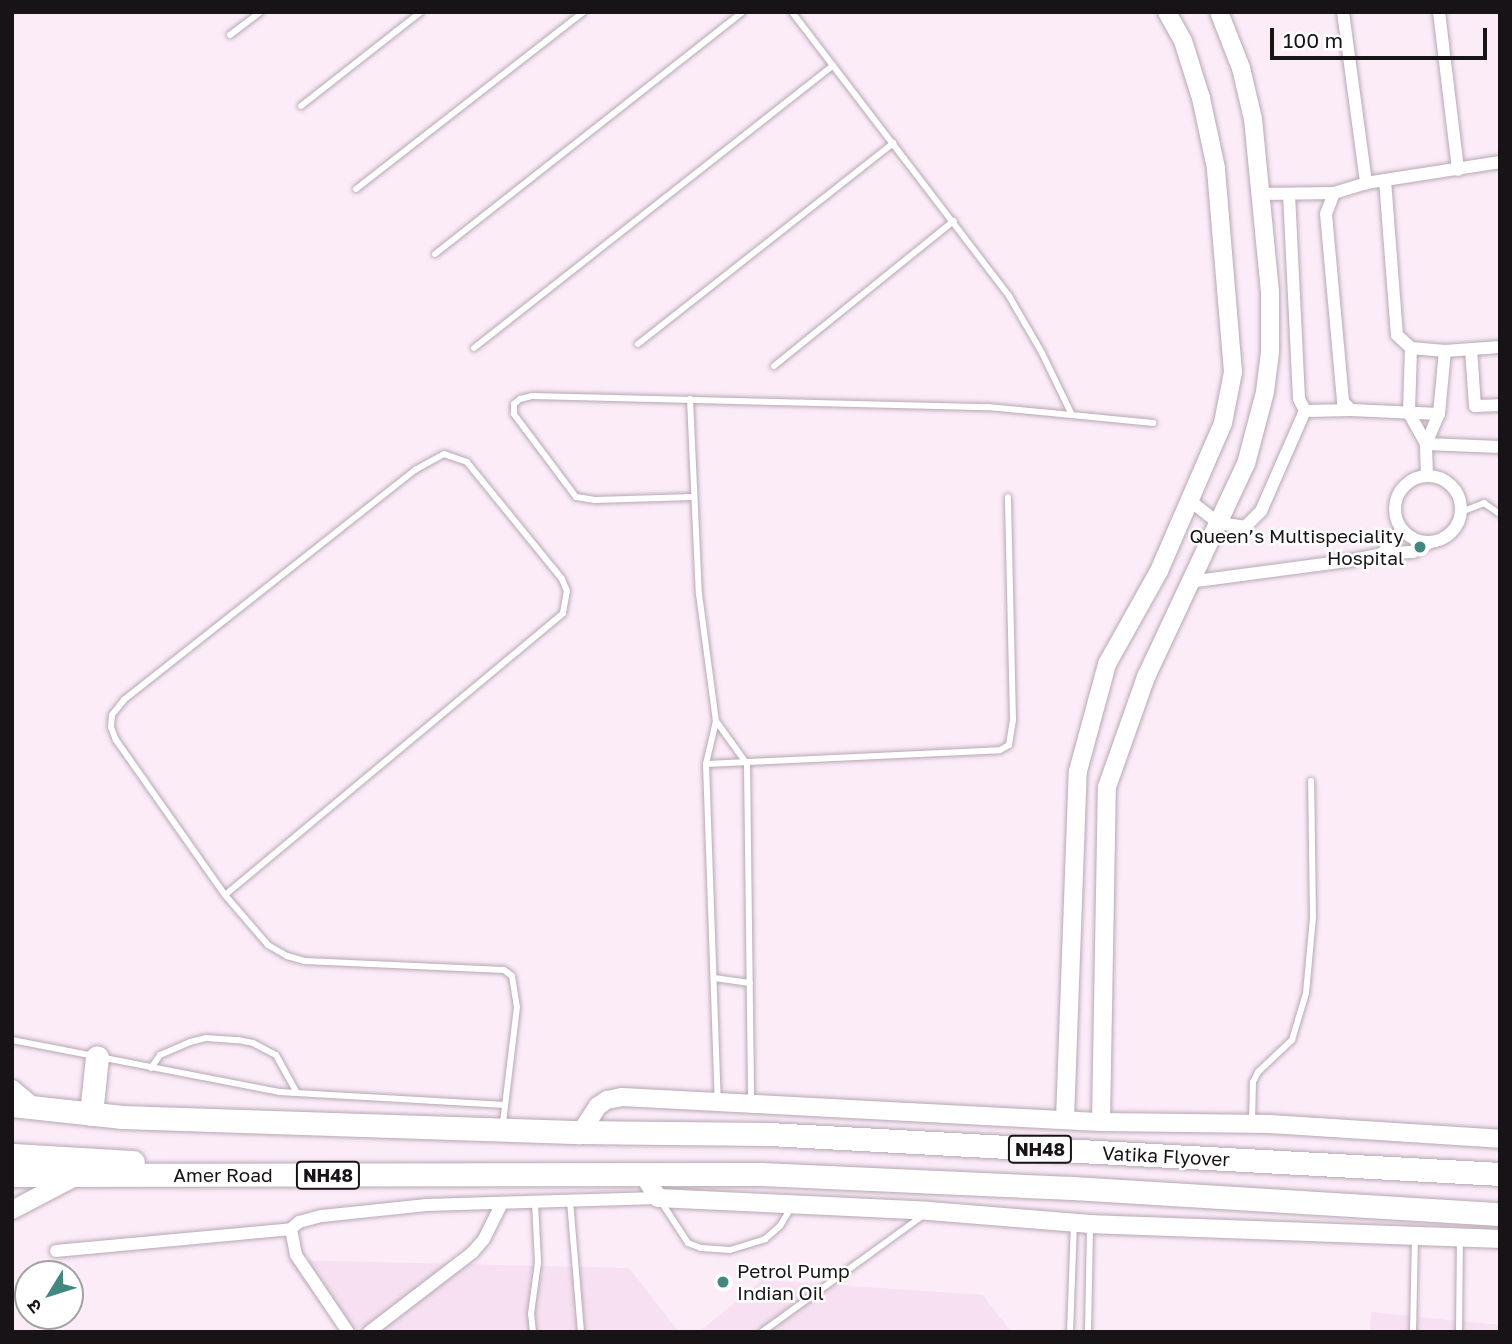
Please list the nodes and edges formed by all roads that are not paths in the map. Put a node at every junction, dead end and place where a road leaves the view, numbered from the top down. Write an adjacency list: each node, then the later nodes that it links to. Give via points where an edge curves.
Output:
1 (260, 12): 10 (lane)
2 (421, 12): 12 (lane)
3 (583, 12): 18 (lane)
4 (742, 12): 23 (lane)
5 (792, 12): 11 (lane)
6 (1167, 12): 44 (street, via 1183,41 1216,167 1233,372 1223,423)
7 (1219, 12): 20 (street, via 1244,81)
8 (1343, 12): 17 (street)
9 (1440, 12): 15 (street)
10 (230, 36)
11 (833, 65): 13 (lane); 26 (lane)
12 (300, 106)
13 (893, 143): 22 (lane); 24 (lane)
14 (1500, 162): 15 (street)
15 (1458, 170): 16 (street)
16 (1385, 180): 17 (street); 27 (street, via 1397,335)
17 (1366, 183): 19 (street)
18 (356, 189)
19 (1334, 193): 21 (street); 33 (street, via 1326,214 1340,389)
20 (1260, 194): 21 (street); 47 (street, via 1270,292 1265,392 1245,464)
21 (1289, 194): 34 (street, via 1299,399)
22 (954, 222): 30 (lane); 37 (lane, via 1009,296)
23 (435, 254)
24 (638, 344)
25 (1500, 346): 28 (street)
26 (474, 348)
27 (1411, 348): 29 (street); 35 (street)
28 (1471, 349): 29 (street); 32 (street, via 1475,406)
29 (1445, 351): 36 (street)
30 (774, 366)
31 (690, 399): 37 (lane, via 988,407); 42 (lane); 42 (lane, via 532,397 514,404 514,414 576,497)
32 (1500, 405)
33 (1351, 410): 34 (street); 35 (street)
34 (1305, 411): 47 (street, via 1261,510 1245,527)
35 (1409, 414): 36 (street); 39 (street)
36 (1439, 414): 39 (street)
37 (1072, 415): 38 (lane)
38 (1153, 423)
39 (1426, 444): 40 (street); 41 (street)
40 (1500, 447)
41 (1427, 476): 45 (street, via 1449,484 1458,496); 48 (street, via 1401,491 1396,514)
42 (693, 497): 52 (lane, via 699,594)
43 (1008, 497): 54 (lane, via 1013,721 1009,745 1000,750)
44 (1189, 500): 47 (street); 70 (street, via 1158,571 1107,664 1078,771)
45 (1461, 512): 46 (lane, via 1484,503); 49 (street, via 1451,533)
46 (1500, 514)
47 (1217, 523): 51 (street)
48 (1402, 529): 49 (street, via 1414,539); 50 (street)
49 (1430, 542): 50 (street, via 1413,552)
50 (1382, 554): 51 (street)
51 (1189, 582): 71 (street, via 1146,677 1107,787)
52 (716, 721): 53 (lane); 54 (lane)
53 (706, 764): 54 (lane); 57 (lane)
54 (747, 764): 58 (lane)
55 (1311, 781): 72 (lane, via 1313,916 1306,993 1292,1040 1253,1082)
56 (225, 895): 56 (lane, via 116,740 112,715 124,700 415,470 444,454 467,462 562,579 567,591 562,613); 66 (lane, via 268,945 287,956 305,961 504,970 512,976 517,1007)
57 (714, 978): 58 (lane); 64 (lane)
58 (750, 983): 67 (lane)
59 (12, 1040): 60 (lane)
60 (97, 1057): 61 (lane); 69 (highway)
61 (152, 1068): 63 (lane); 63 (lane, via 160,1055 190,1042 238,1040 276,1055)
62 (12, 1089): 68 (street)
63 (297, 1093): 66 (lane)
64 (718, 1103): 67 (street); 74 (street, via 607,1100)
65 (12, 1105): 68 (highway, NH48)
66 (505, 1105): 73 (lane)
67 (751, 1105): 70 (street)
68 (36, 1109): 69 (highway, NH48)
69 (91, 1114): 73 (highway, NH48)
70 (1065, 1119): 71 (street)
71 (1101, 1122): 72 (street)
72 (1252, 1124): 75 (street)
73 (503, 1129): 74 (highway, NH48)
74 (580, 1132): 78 (highway, Vatika Flyover / NH48, via 769,1134)
75 (1500, 1139)
76 (12, 1155): 81 (highway, via 157,1164)
77 (643, 1174): 81 (highway, Amer Road / NH48); 82 (street); 89 (highway, Vatika Flyover / NH48, via 761,1174 1072,1188)
78 (1500, 1174)
79 (12, 1175): 80 (highway, Amer Road / NH48)
80 (79, 1175): 81 (highway, Amer Road / NH48); 87 (street)
81 (165, 1175)
82 (658, 1198): 83 (street); 86 (street); 86 (lane, via 688,1243 730,1250 765,1239 787,1217)
83 (570, 1201): 84 (street); 99 (lane)
84 (535, 1202): 85 (street); 98 (lane, via 538,1248)
85 (502, 1203): 91 (street, via 426,1205 323,1216); 97 (street, via 472,1253)
86 (792, 1204): 88 (street)
87 (12, 1210)
88 (929, 1210): 90 (street); 100 (lane)
89 (1500, 1214)
90 (1082, 1223): 92 (street); 101 (lane); 102 (lane)
91 (291, 1229): 95 (street); 96 (street, via 296,1255)
92 (1415, 1236): 93 (street); 103 (lane)
93 (1460, 1238): 94 (street); 104 (lane)
94 (1500, 1239)
95 (56, 1251)
96 (348, 1332)
97 (369, 1332)
98 (533, 1332)
99 (581, 1332)
100 (762, 1332)
101 (1070, 1332)
102 (1088, 1332)
103 (1413, 1332)
104 (1459, 1332)

